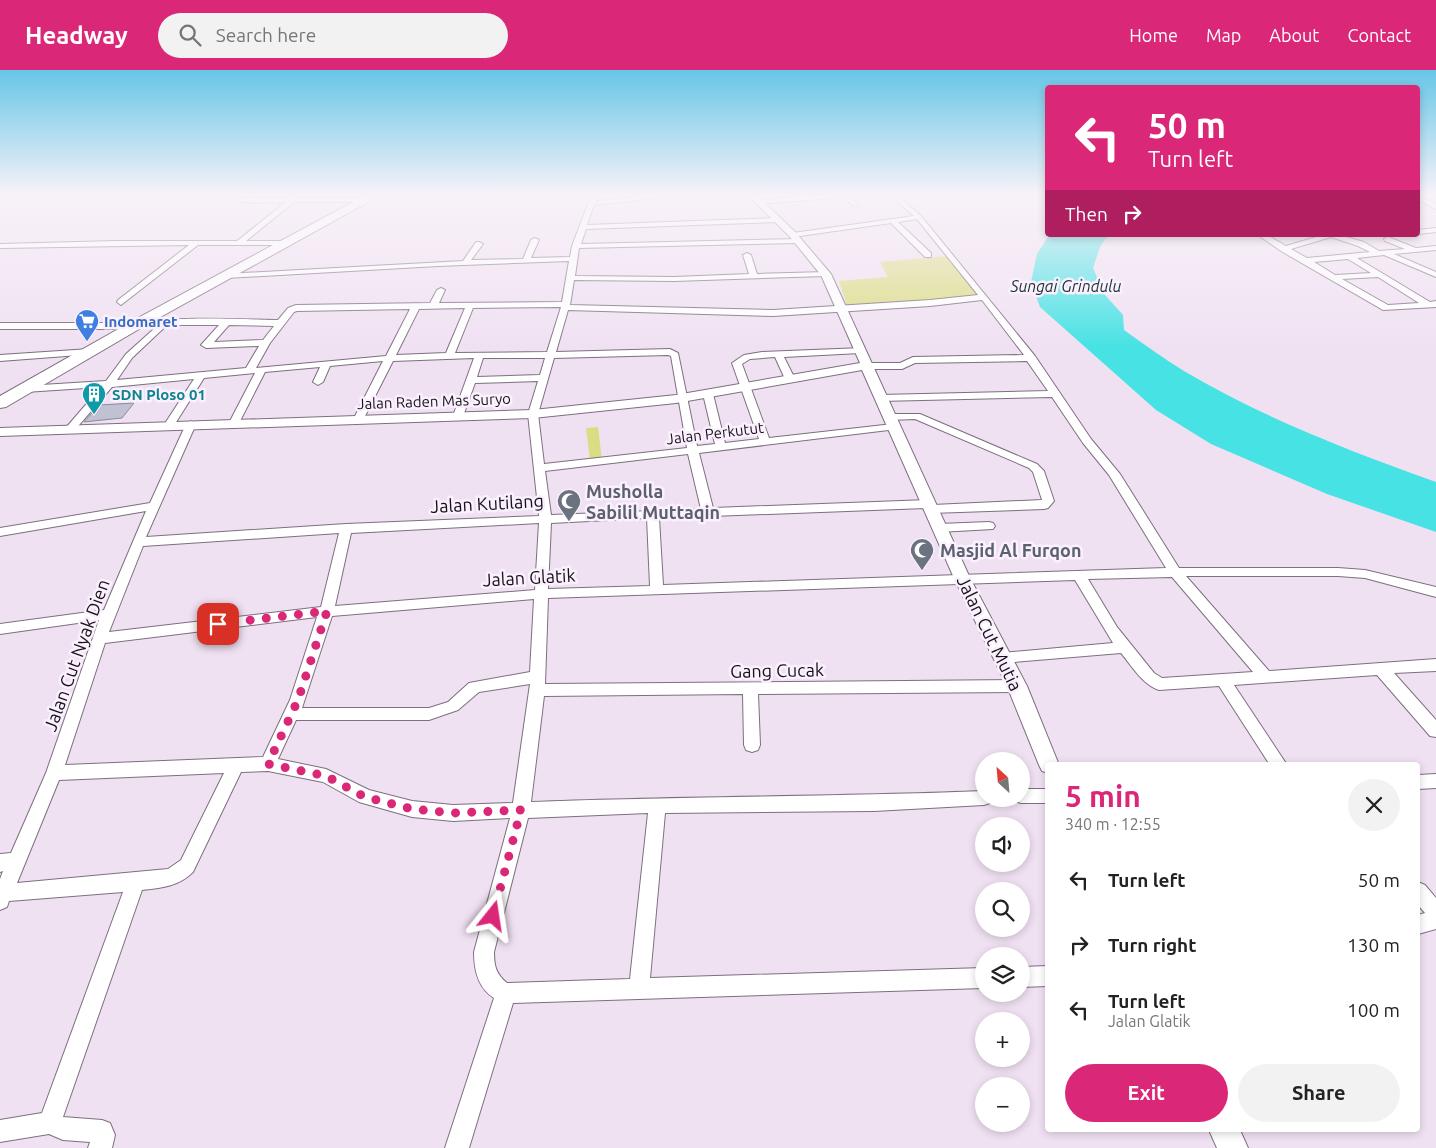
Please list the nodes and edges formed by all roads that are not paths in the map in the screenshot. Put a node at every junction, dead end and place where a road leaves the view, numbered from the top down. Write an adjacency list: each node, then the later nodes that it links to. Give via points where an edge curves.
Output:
1 (192, 246): 36 (street)
2 (280, 246): 29 (highway)
3 (477, 246): 24 (street)
4 (532, 246): 22 (street)
5 (576, 246): 21 (street)
6 (802, 246): 27 (street, Jalan Cut Mutia)
7 (918, 246): 19 (street)
8 (943, 246): 35 (street)
9 (1280, 246): 14 (street)
10 (1294, 246): 14 (street)
11 (1366, 246): 18 (street)
12 (1406, 246): 16 (street)
13 (1436, 248): 16 (street)
14 (1284, 249): 23 (street)
15 (1329, 249): 20 (street)
16 (1418, 251): 18 (street)
17 (747, 255): 31 (street)
18 (1383, 255): 20 (street); 26 (street)
19 (928, 256)
20 (1347, 257): 23 (street); 28 (street)
21 (573, 259): 22 (street); 33 (street)
22 (526, 261): 24 (street)
23 (1305, 261): 32 (street)
24 (466, 262): 29 (street)
25 (1436, 265): 26 (street)
26 (1413, 266): 30 (street)
27 (826, 274): 31 (street); 42 (street, Jalan Cut Mutia)
28 (1380, 275): 32 (street); 37 (street)
29 (226, 276): 46 (highway)
30 (1436, 276)
31 (754, 277): 33 (street)
32 (1333, 277): 37 (street, via 1386,308)
33 (571, 278): 41 (street)
34 (441, 290): 39 (street)
35 (985, 297): 42 (street); 58 (street)
36 (121, 302)
37 (1432, 304)
38 (416, 306): 39 (street); 44 (street, via 296,308); 56 (street)
39 (433, 306): 40 (street)
40 (470, 306): 41 (street); 54 (street)
41 (565, 306): 42 (street, via 774,313); 52 (street)
42 (842, 309): 50 (street, Jalan Cut Mutia)
43 (226, 323): 44 (street); 45 (street); 49 (street, via 206,345)
44 (280, 323): 49 (street)
45 (164, 324): 46 (street); 68 (street, via 129,356)
46 (132, 325): 47 (street); 51 (highway)
47 (4, 326): 48 (street)
48 (0, 334)
49 (266, 342): 62 (street)
50 (860, 350): 53 (street); 60 (street, Jalan Cut Mutia)
51 (78, 353): 57 (street); 70 (highway)
52 (552, 354): 55 (street); 64 (street); 73 (street, via 670,352 674,355)
53 (778, 354): 65 (street); 69 (street, via 747,357 738,363)
54 (450, 355): 55 (street); 56 (street)
55 (480, 355): 66 (street)
56 (388, 357): 59 (street); 80 (street)
57 (0, 358)
58 (1032, 358): 60 (street, via 913,360 902,366); 72 (street)
59 (327, 363): 61 (street); 67 (street)
60 (866, 366): 65 (street, Jalan Raden Mas Suryo); 74 (street, Jalan Cut Mutia)
61 (262, 369): 62 (street); 82 (street)
62 (250, 370): 63 (street)
63 (201, 375): 68 (street); 84 (street)
64 (543, 378): 66 (street); 77 (street)
65 (790, 379): 69 (street, Jalan Raden Mas Suryo)
66 (471, 380): 78 (street)
67 (318, 382)
68 (109, 384): 70 (street); 85 (street)
69 (747, 387): 71 (street, Jalan Raden Mas Suryo); 87 (street)
70 (25, 389): 76 (highway)
71 (708, 394): 73 (street, Jalan Raden Mas Suryo); 88 (street)
72 (1054, 394): 75 (street); 101 (street, via 1114,474)
73 (681, 398): 77 (street, Jalan Raden Mas Suryo); 89 (street)
74 (880, 398): 75 (street); 81 (street, Jalan Cut Mutia)
75 (909, 398): 79 (street)
76 (0, 403)
77 (533, 414): 78 (street, Jalan Raden Mas Suryo); 90 (street)
78 (458, 416): 80 (street, Jalan Raden Mas Suryo)
79 (916, 416): 81 (street, Jalan Perkutut); 92 (street, Jalan Kutilang, via 1034,467 1048,501 1044,504)
80 (358, 420): 82 (street, Jalan Raden Mas Suryo)
81 (891, 422): 87 (street, Jalan Perkutut); 92 (street, Jalan Cut Mutia)
82 (234, 423): 83 (street, Jalan Raden Mas Suryo)
83 (191, 424): 84 (street, Jalan Raden Mas Suryo); 91 (street, Jalan Cut Nyak Dien)
84 (169, 425): 85 (street, Jalan Raden Mas Suryo)
85 (70, 430): 86 (street, Jalan Raden Mas Suryo)
86 (0, 432)
87 (765, 442): 88 (street, Jalan Perkutut)
88 (721, 448): 89 (street, Jalan Perkutut)
89 (692, 451): 90 (street, Jalan Perkutut); 93 (street)
90 (540, 468): 95 (street)
91 (154, 506): 99 (street); 100 (street, Jalan Cut Nyak Dien)
92 (930, 506): 93 (street, Jalan Kutilang); 98 (street, Jalan Cut Mutia)
93 (708, 511): 94 (street, Jalan Kutilang)
94 (653, 514): 95 (street, Jalan Kutilang); 104 (street)
95 (545, 518): 97 (street, Jalan Kutilang); 106 (street)
96 (989, 526): 98 (street)
97 (346, 528): 100 (street, Jalan Kutilang); 107 (street)
98 (939, 528): 103 (street, Jalan Cut Mutia)
99 (0, 532)
100 (138, 542): 108 (street, Jalan Cut Nyak Dien)
101 (1175, 572): 102 (street, Jalan Glatik); 105 (street, Jalan Glatik, via 1365,574); 115 (street)
102 (1079, 575): 103 (street, Jalan Glatik); 111 (street)
103 (962, 578): 104 (street, Jalan Glatik); 112 (street, Jalan Cut Mutia)
104 (657, 590): 106 (street, Jalan Glatik)
105 (1436, 592)
106 (542, 594): 107 (street, Jalan Glatik); 117 (street)
107 (327, 611): 110 (street, Jalan Glatik); 120 (street)
108 (109, 614): 109 (street); 110 (street, Jalan Cut Nyak Dien)
109 (0, 629)
110 (99, 638): 127 (street, Jalan Cut Nyak Dien)
111 (1125, 647): 112 (street); 116 (street, via 1149,677 1159,684)
112 (1002, 658): 118 (street, Jalan Cut Mutia)
113 (1436, 666): 114 (street)
114 (1382, 670): 115 (street); 121 (street)
115 (1266, 677): 116 (street)
116 (1223, 680): 124 (street)
117 (537, 683): 119 (street, Gang Cucak); 120 (street, Gang Cucak, via 482,685 452,706 429,714); 134 (street)
118 (1016, 686): 119 (street, Gang Cucak); 123 (street, Jalan Cut Mutia)
119 (750, 689): 122 (street)
120 (292, 714): 125 (street)
121 (1436, 731)
122 (752, 745)
123 (1048, 762)
124 (1277, 762)
125 (268, 764): 126 (street); 134 (street, via 326,776 365,797 412,809 453,813)
126 (235, 766): 127 (street); 136 (street, via 187,866 168,878)
127 (54, 772): 135 (street, Jalan Cut Nyak Dien)
128 (1436, 781): 129 (street)
129 (1420, 782)
130 (1030, 796): 131 (street)
131 (1045, 796)
132 (975, 798): 133 (street)
133 (657, 805): 134 (street); 145 (street)
134 (521, 810): 146 (street, via 484,952 484,969 494,988)
135 (8, 862): 138 (street, Jalan Cut Nyak Dien)
136 (136, 882): 138 (street); 147 (street)
137 (1420, 892): 139 (street)
138 (2, 897)
139 (1436, 912)
140 (1436, 920): 141 (street)
141 (1420, 924)
142 (1045, 976): 143 (street)
143 (1030, 977)
144 (975, 978): 145 (street)
145 (639, 989): 146 (street)
146 (506, 993): 151 (street)
147 (50, 1123): 148 (street); 150 (street, via 63,1129 102,1131)
148 (0, 1132)
149 (1225, 1132): 152 (street)
150 (100, 1148)
151 (457, 1148)
152 (1233, 1148)

